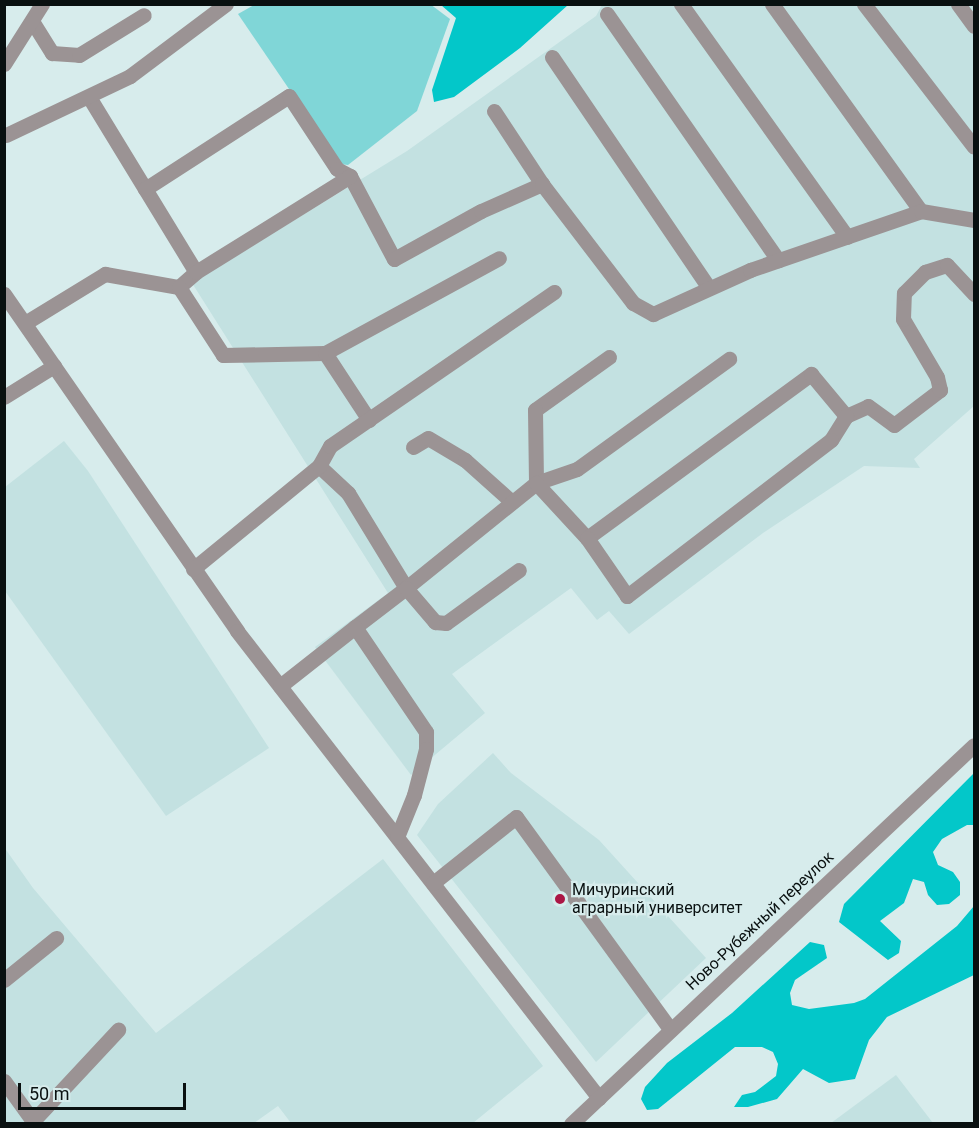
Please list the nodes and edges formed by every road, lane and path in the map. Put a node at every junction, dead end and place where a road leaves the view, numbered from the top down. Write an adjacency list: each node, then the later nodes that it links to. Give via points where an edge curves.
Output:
1 (42, 4): 9 (street)
2 (226, 4): 13 (street, via 129,76)
3 (681, 4): 22 (street)
4 (772, 4): 20 (street)
5 (864, 4): 16 (street)
6 (958, 4): 10 (street)
7 (607, 14): 24 (street)
8 (144, 15): 9 (street, via 79,55 52,53)
9 (32, 21): 12 (street)
10 (975, 26)
11 (552, 57): 27 (street)
12 (4, 64)
13 (89, 97): 15 (street); 19 (street)
14 (494, 111): 18 (street)
15 (5, 135)
16 (975, 147)
17 (350, 176): 18 (street, via 394,259 481,211); 19 (street, via 337,169 289,96); 25 (street)
18 (542, 184): 27 (street, via 633,303 652,314)
19 (145, 189): 25 (street)
20 (921, 211): 21 (street); 22 (street)
21 (975, 220)
22 (847, 237): 24 (street)
23 (499, 258): 32 (street)
24 (778, 260): 27 (street)
25 (196, 272): 26 (street)
26 (179, 287): 31 (street, via 105,274); 32 (street, via 223,355)
27 (709, 288)
28 (554, 292): 38 (street)
29 (4, 294): 31 (street)
30 (975, 294): 37 (street, via 947,266 925,272 904,293 903,319 937,377 940,390 894,424 868,406)
31 (25, 323): 35 (street)
32 (325, 353): 38 (street)
33 (609, 357): 41 (street, via 536,410)
34 (729, 359): 41 (street, via 577,469)
35 (54, 366): 36 (street); 44 (street)
36 (4, 397)
37 (846, 416): 43 (street, via 811,374); 43 (street, via 831,440 627,596)
38 (369, 420): 40 (street, via 330,446)
39 (413, 447): 42 (street, via 428,438 465,460)
40 (319, 466): 44 (street); 46 (street, via 348,493)
41 (536, 483): 42 (street); 43 (street)
42 (512, 502): 46 (street)
43 (587, 538)
44 (193, 569): 48 (street)
45 (519, 570): 46 (street, via 446,623 435,622)
46 (406, 588): 47 (street)
47 (355, 627): 48 (street); 50 (street, via 426,732 426,749 414,795)
48 (280, 686): 50 (street)
49 (975, 745): 55 (street, Ново-Рубежный переулок)
50 (397, 837): 51 (street)
51 (433, 883): 55 (street, via 516,817); 57 (street)
52 (56, 939): 53 (street)
53 (4, 980)
54 (118, 1030): 58 (street)
55 (672, 1030): 57 (street, Ново-Рубежный переулок)
56 (4, 1081): 58 (street)
57 (599, 1098): 59 (street, Ново-Рубежный переулок)
58 (34, 1122)
59 (571, 1124)

